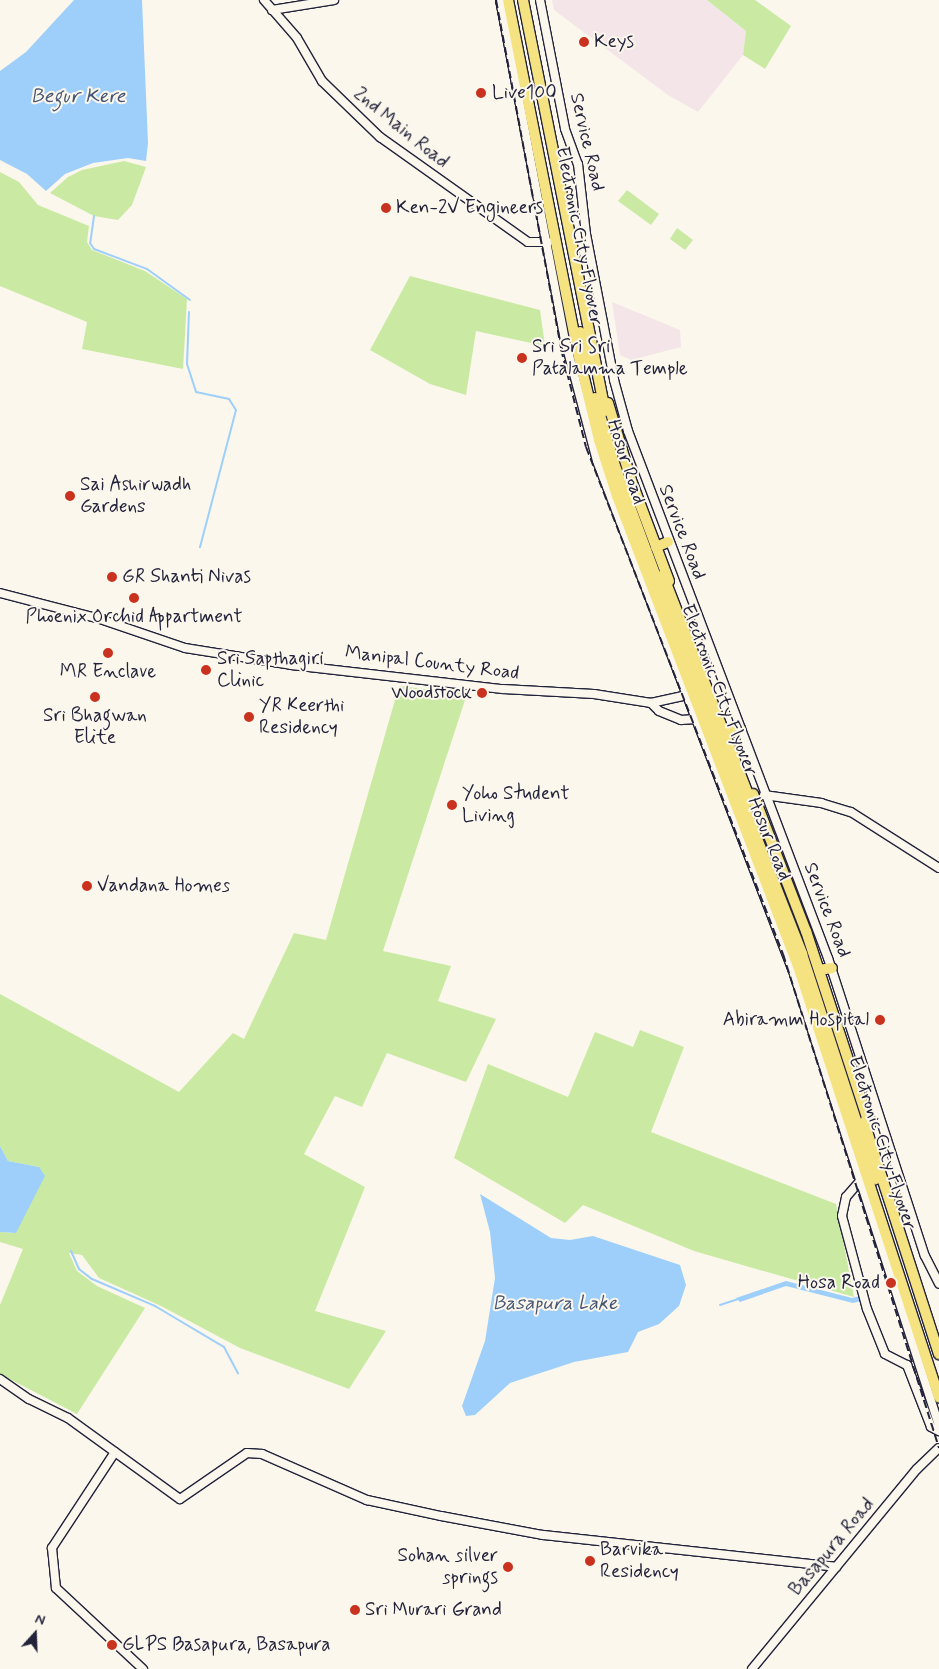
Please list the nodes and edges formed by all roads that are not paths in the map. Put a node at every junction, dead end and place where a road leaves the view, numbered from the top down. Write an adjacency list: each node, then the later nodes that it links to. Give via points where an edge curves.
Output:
1 (264, 0): 9 (street, 2nd Main Road)
2 (334, 0): 9 (street)
3 (500, 0): 10 (street)
4 (508, 0): 14 (highway, Hosur Road, via 576,349 599,440)
5 (514, 0): 29 (highway, Electronic City Flyover, via 569,282 593,390 615,466 802,954)
6 (523, 0): 27 (highway, Electronic City Flyover, via 590,342 624,473 800,926)
7 (527, 0): 12 (highway, Hosur Road, via 598,360 631,480)
8 (540, 0): 11 (street, Service Road, via 565,129 582,180 586,234 614,380 628,431)
9 (272, 10): 10 (street, 2nd Main Road, via 297,38 322,81 380,137 528,242)
10 (548, 242): 14 (street, via 564,340 597,460)
11 (668, 542): 12 (highway); 17 (street, Service Road)
12 (656, 547): 18 (highway, Hosur Road)
13 (0, 593): 15 (street, Manipal County Road, via 97,618 185,648 291,665 503,690 594,694)
14 (690, 695): 15 (street, Manipal County Road); 16 (street); 23 (highway, Hosur Road, via 776,904)
15 (651, 703): 16 (street, via 659,711 681,720)
16 (696, 719): 23 (street, via 794,974)
17 (740, 729): 18 (highway); 19 (street, Service Road)
18 (729, 733): 22 (highway, Hosur Road)
19 (764, 794): 20 (street, via 821,803 851,812); 21 (street, Service Road)
20 (939, 868)
21 (832, 968): 22 (highway); 25 (street, Service Road, via 925,1256)
22 (820, 970): 26 (highway, Hosur Road)
23 (848, 1131): 24 (street); 30 (highway, Hosur Road)
24 (860, 1181): 31 (street); 32 (street, via 846,1197 842,1216 867,1309 885,1354 907,1365 931,1427)
25 (939, 1284)
26 (939, 1339)
27 (939, 1354)
28 (0, 1380): 34 (street, via 68,1418)
29 (939, 1380)
30 (939, 1398)
31 (938, 1423)
32 (939, 1431)
33 (939, 1448): 35 (street, Basapura Road, via 917,1469)
34 (115, 1452): 35 (street, via 180,1499 247,1453 262,1454 367,1500 441,1516 543,1535); 36 (street, via 52,1548 56,1588)
35 (836, 1567): 37 (street, Basapura Road)
36 (143, 1669)
37 (752, 1669)

